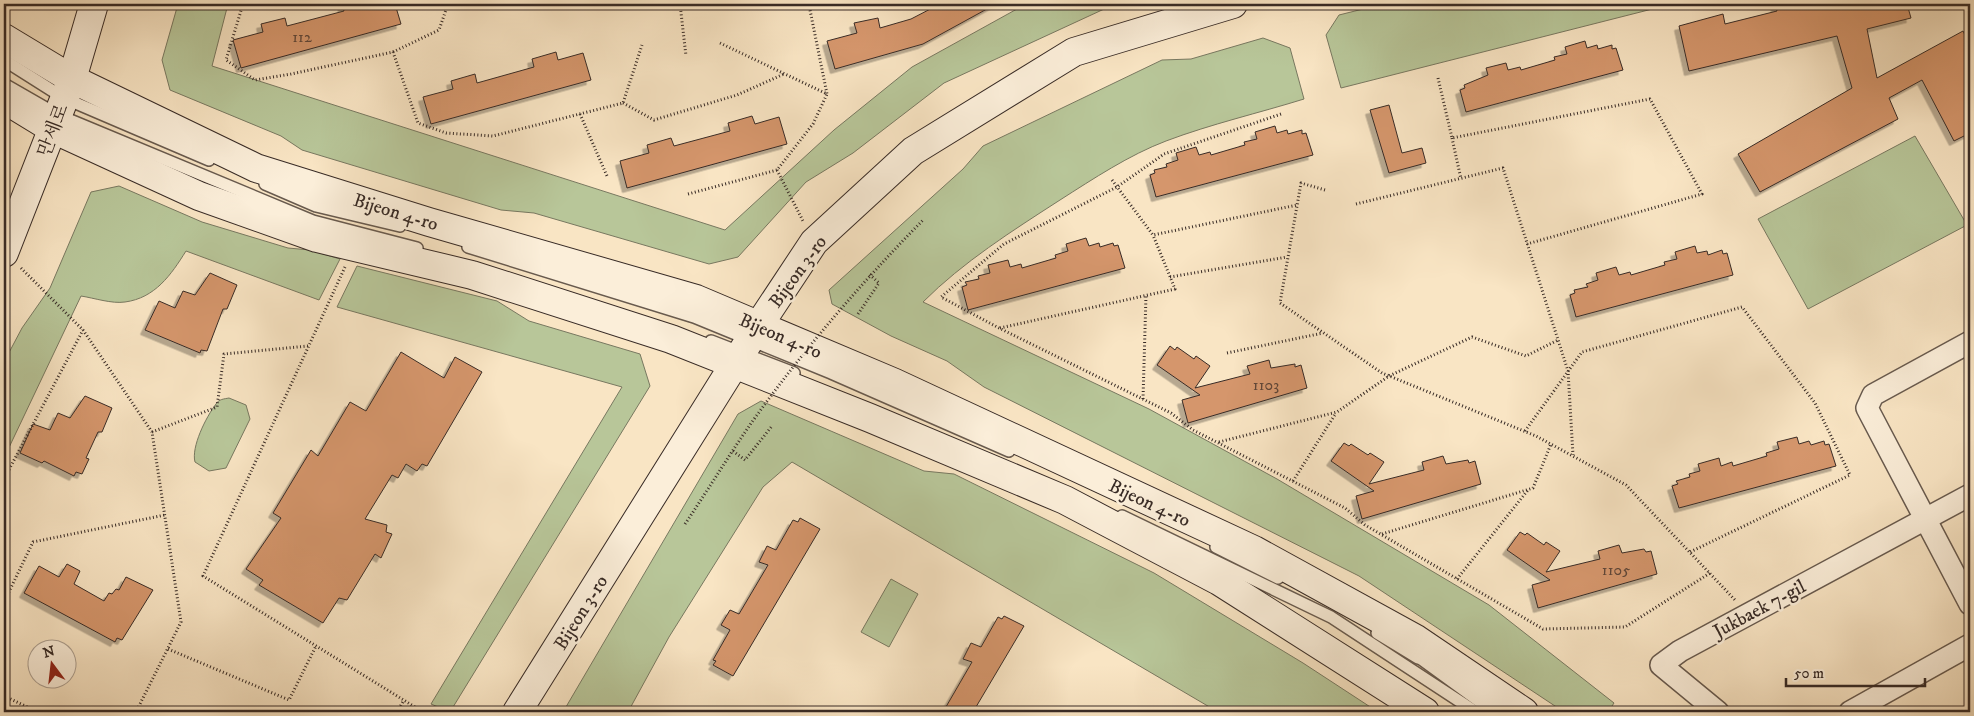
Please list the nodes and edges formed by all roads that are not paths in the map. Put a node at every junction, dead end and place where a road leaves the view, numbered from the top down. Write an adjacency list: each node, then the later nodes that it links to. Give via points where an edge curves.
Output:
1 (94, 4): 7 (main road, 만세로)
2 (1233, 4): 14 (main road, Bijeon 3-ro, via 1074,52 914,151 814,242)
3 (4, 38): 7 (main road, Bijeon 4-ro)
4 (4, 59): 7 (lane); 7 (lane)
5 (4, 84): 7 (lane)
6 (4, 99): 7 (main road, Bijeon 4-ro)
7 (62, 105): 8 (lane, via 222,165 316,206); 10 (lane, via 313,221); 11 (main road, 만세로); 14 (main road, Bijeon 4-ro, via 429,222 696,300); 14 (main road, Bijeon 4-ro, via 199,196 317,238 472,276 670,338)
8 (411, 230)
9 (458, 244): 14 (lane, via 694,317)
10 (425, 250)
11 (4, 253)
12 (611, 307): 14 (lane)
13 (1970, 342): 21 (street, via 1873,395 1867,408)
14 (746, 345): 15 (lane); 17 (lane, via 831,372); 18 (main road, Bijeon 4-ro); 25 (main road, Bijeon 4-ro, via 895,382 1254,550); 28 (main road, Bijeon 3-ro)
15 (803, 377)
16 (855, 399): 20 (lane)
17 (1018, 455)
18 (1068, 489): 20 (lane); 22 (lane); 29 (main road, Bijeon 4-ro)
19 (1970, 495): 21 (street, Jukbaek 7-gil)
20 (1126, 517): 30 (lane, via 1331,617)
21 (1924, 519): 24 (street); 33 (street, Jukbaek 7-gil, via 1680,651 1661,665)
22 (1178, 528)
23 (1205, 541): 27 (lane, via 1338,608)
24 (1970, 604)
25 (1383, 621): 27 (lane); 32 (main road, Bijeon 4-ro, via 1416,639)
26 (1970, 644): 34 (street)
27 (1418, 658): 31 (lane, via 1459,684)
28 (517, 712)
29 (1426, 712)
30 (1476, 712)
31 (1494, 712)
32 (1524, 712)
33 (1718, 712)
34 (1850, 712)

